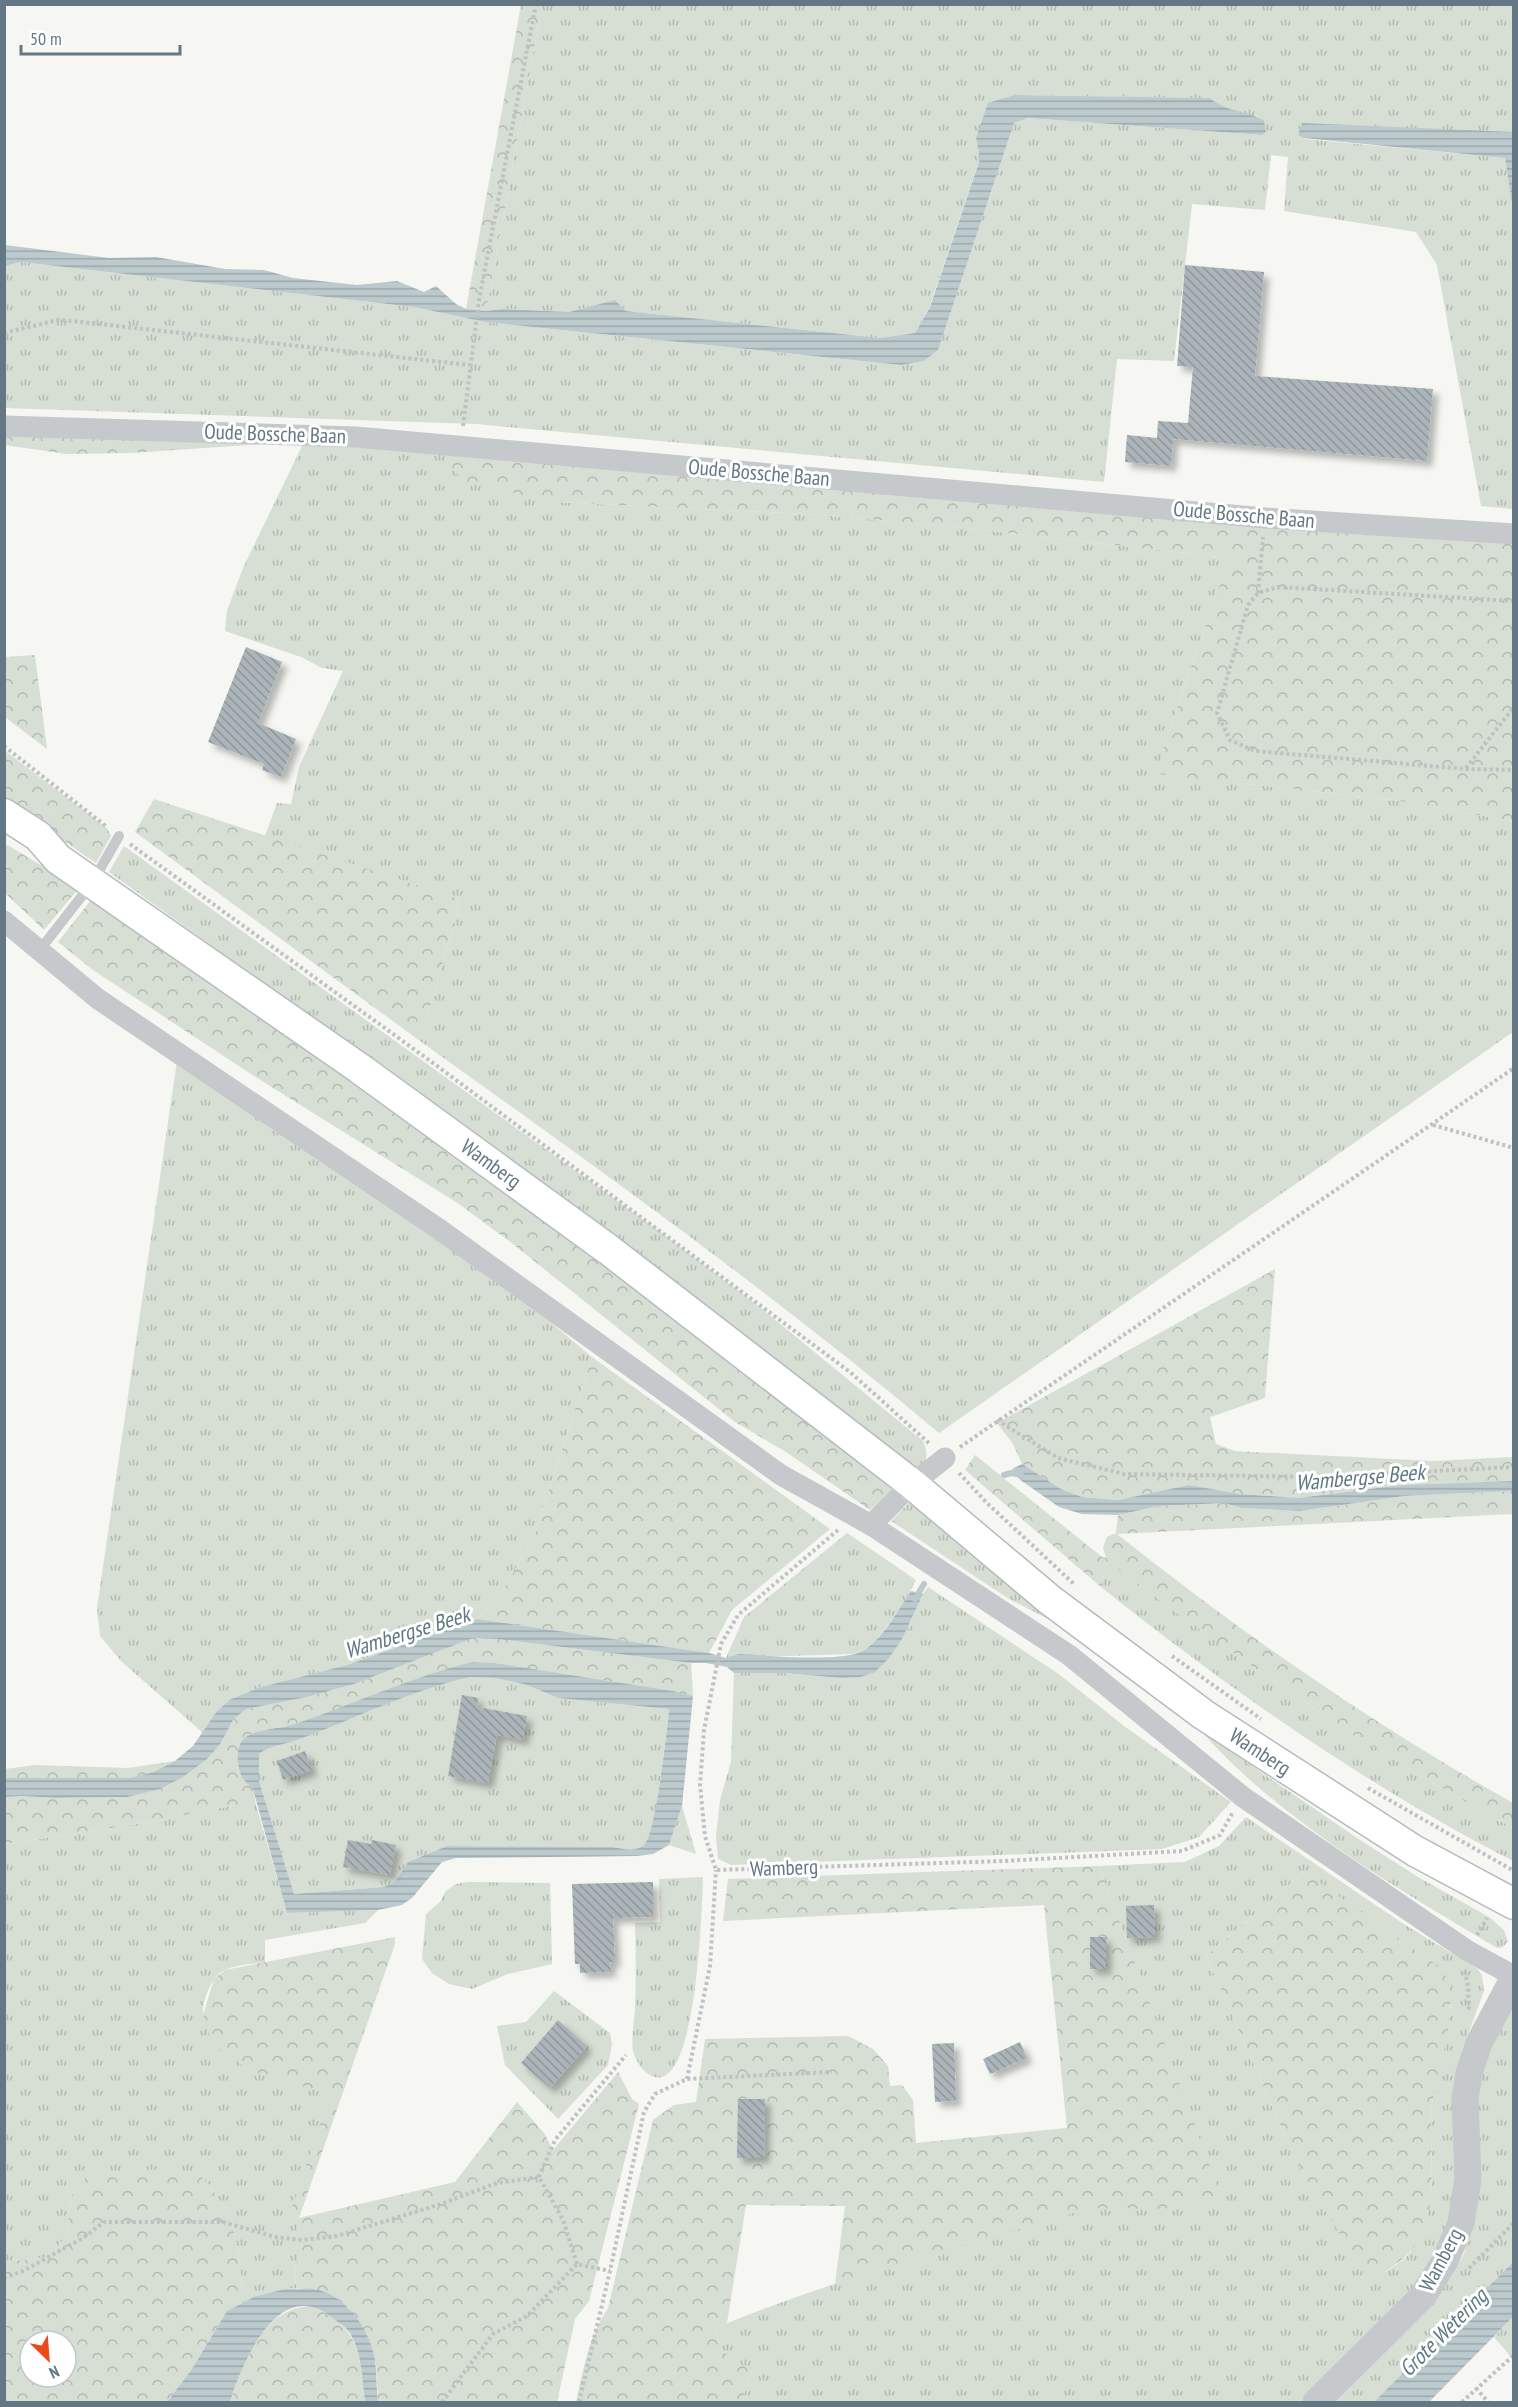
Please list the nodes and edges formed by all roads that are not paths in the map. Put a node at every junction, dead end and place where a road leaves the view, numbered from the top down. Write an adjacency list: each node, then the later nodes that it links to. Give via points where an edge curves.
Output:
1 (4, 426): 2 (street, Oude Bossche Baan, via 356,437 1265,518)
2 (1514, 534)
3 (4, 814): 6 (main road, Wamberg, via 38,836)
4 (4, 834): 6 (main road, Wamberg)
5 (119, 836): 7 (lane)
6 (58, 859): 7 (main road, Wamberg)
7 (92, 883): 9 (lane); 11 (main road, Wamberg, via 359,1068 609,1250)
8 (4, 921): 9 (street, Wamberg)
9 (39, 951): 12 (street, Wamberg, via 98,999 439,1229 781,1474)
10 (945, 1458): 11 (street)
11 (912, 1484): 12 (street); 13 (main road, Wamberg, via 1050,1600 1204,1715 1415,1851)
12 (863, 1521): 14 (street, Wamberg, via 1069,1655 1243,1797 1468,1951)
13 (1514, 1904)
14 (1514, 1977): 15 (street, Wamberg, via 1479,2043 1469,2073 1465,2099 1468,2179 1461,2223 1445,2261 1423,2296)
15 (1316, 2403)

